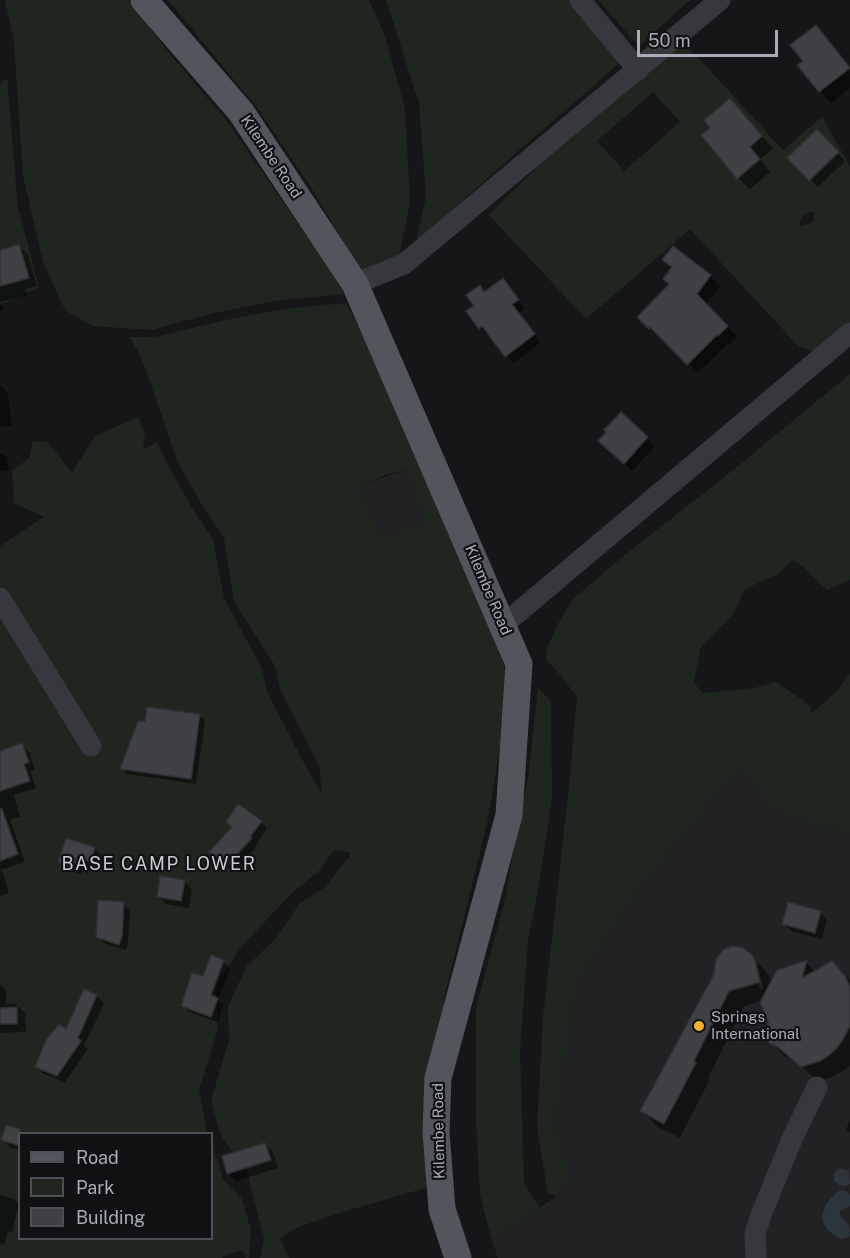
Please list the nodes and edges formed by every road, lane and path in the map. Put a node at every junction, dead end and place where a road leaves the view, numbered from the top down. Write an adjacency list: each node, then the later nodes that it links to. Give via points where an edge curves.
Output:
1 (144, 0): 5 (main road, Kilembe Road, via 241,112)
2 (580, 0): 4 (street)
3 (720, 0): 4 (street)
4 (638, 70): 5 (street, via 404,264)
5 (355, 284): 8 (main road, Kilembe Road)
6 (850, 333): 8 (street)
7 (0, 598): 9 (street)
8 (503, 625): 11 (main road, Kilembe Road, via 519,664 509,815 438,1078 436,1132 442,1209)
9 (91, 746)
10 (817, 1087): 12 (street, via 761,1215 755,1234)
11 (458, 1258)
12 (756, 1258)

